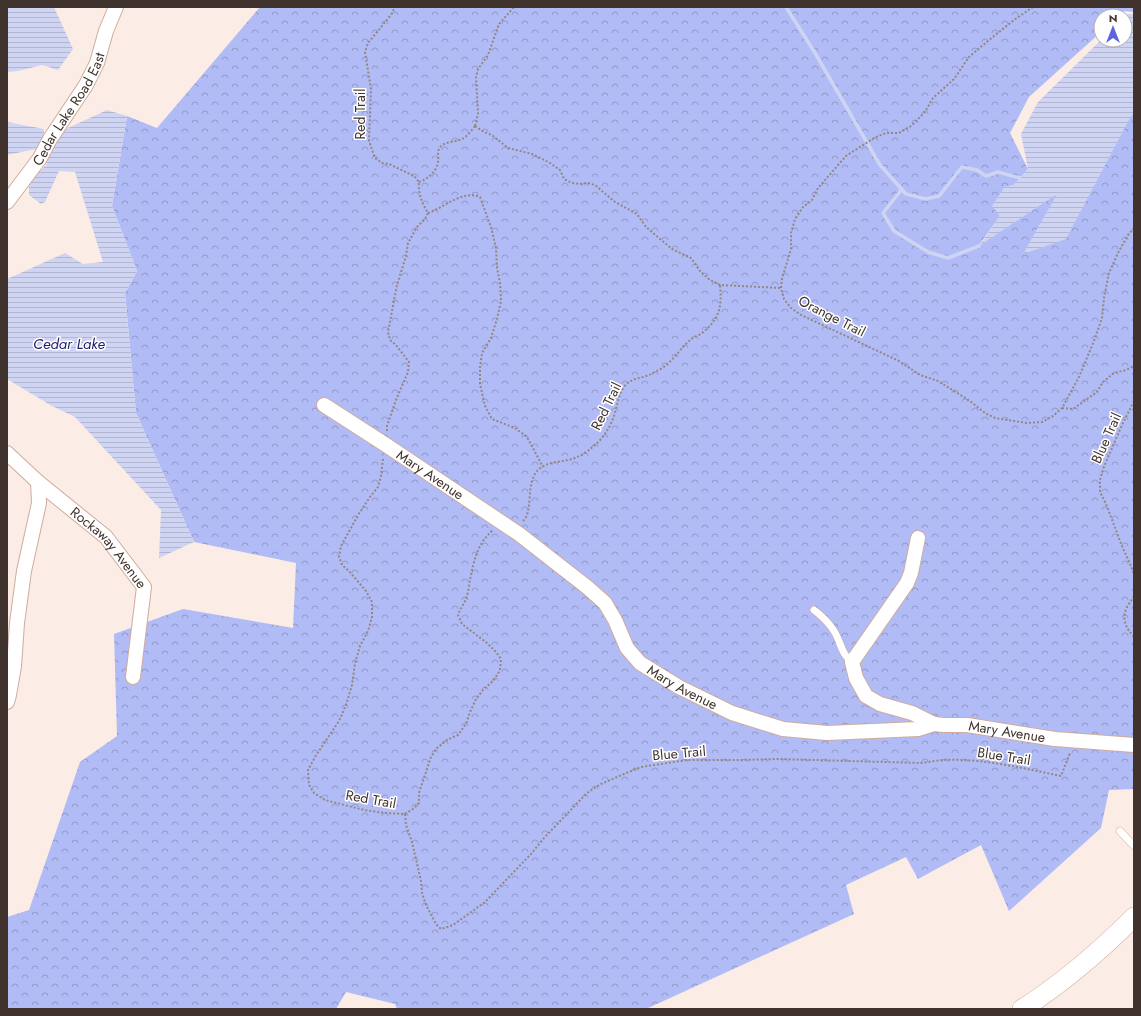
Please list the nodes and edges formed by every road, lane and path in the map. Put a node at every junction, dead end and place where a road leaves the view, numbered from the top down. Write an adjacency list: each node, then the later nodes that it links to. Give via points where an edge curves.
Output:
1 (116, 7): 7 (street, Cedar Lake Road East, via 86,85 50,138 40,158)
2 (395, 7): 6 (path, Red Trail, via 392,15 368,43 365,52 371,89 369,141 375,158 414,176)
3 (514, 7): 5 (path, via 499,24 488,55 478,69)
4 (1033, 7): 11 (path, via 969,57 954,79 933,98 925,112 911,126 899,133 886,133 874,138 846,156 795,219 791,233 791,249)
5 (476, 126): 6 (path, via 464,138 443,144 438,150 438,163 432,173); 10 (path, via 508,148 532,154 550,163 560,170 564,179 572,183 595,185 615,202 637,214 646,226 672,249 691,258 700,271)
6 (419, 182): 8 (path, via 419,194)
7 (7, 202)
8 (428, 213): 16 (path, Red Trail, via 408,243 393,304 388,332 390,340 409,362 408,372 387,426); 18 (path, via 466,195 480,197 496,248 501,301 497,319 482,353 480,384 485,406 492,419 515,428 527,437)
9 (1134, 228): 15 (path, Orange Trail, via 1128,234 1109,273 1102,318 1094,341 1079,378)
10 (720, 285): 11 (path); 18 (path, Red Trail, via 721,300 714,321 706,330 691,339 667,365 631,380 624,386 609,429 601,440 577,457)
11 (781, 288): 15 (path, Orange Trail, via 784,299 791,308 899,360 920,375 938,381 995,418 1027,423 1042,422)
12 (1134, 366): 15 (path, via 1114,374 1103,382 1097,392 1073,409)
13 (1134, 401): 22 (path, Blue Trail, via 1103,469 1100,492)
14 (324, 405): 16 (street, Mary Avenue)
15 (1062, 408)
16 (386, 445): 20 (street, Mary Avenue); 32 (path, Red Trail, via 378,487 347,534 339,557 342,564 366,591 372,602 372,617 360,646 346,705 339,721 308,770 309,785 314,793 325,800 364,810)
17 (7, 453): 19 (street, Rockaway Avenue)
18 (542, 467): 20 (path, Red Trail, via 537,470 531,482 526,519 518,526)
19 (38, 482): 27 (street, Rockaway Avenue, via 106,537 144,587); 28 (street, via 39,503 26,565)
20 (510, 528): 29 (street, Mary Avenue, via 605,602 627,648 640,663 679,687 732,713 783,729 827,733 918,729); 32 (path, Red Trail, via 493,530 485,537 472,566 465,601 458,614 462,624 496,652 501,659 500,670 476,699 466,724 458,735 437,748 431,757 419,793 419,803)
21 (918, 538): 26 (street, via 914,563 907,583)
22 (1134, 572)
23 (1134, 596): 25 (path, via 1124,617 1127,629)
24 (814, 610): 26 (lane, via 824,617 845,657)
25 (1134, 637)
26 (852, 662): 29 (street, via 856,678 866,696 880,704 912,713)
27 (133, 677)
28 (7, 702)
29 (934, 724): 30 (street, Mary Avenue, via 967,725)
30 (1078, 741): 31 (street, Mary Avenue); 32 (path, Blue Trail, via 1070,752 1061,776 973,761 942,760 921,763 779,759 687,760 641,767 586,793 485,902 453,925 441,929 436,924 422,893)
31 (1134, 745)
32 (405, 814)
33 (1120, 831): 34 (lane)
34 (1134, 846)
35 (1134, 917): 36 (street, via 1088,960)
36 (1022, 1009)

